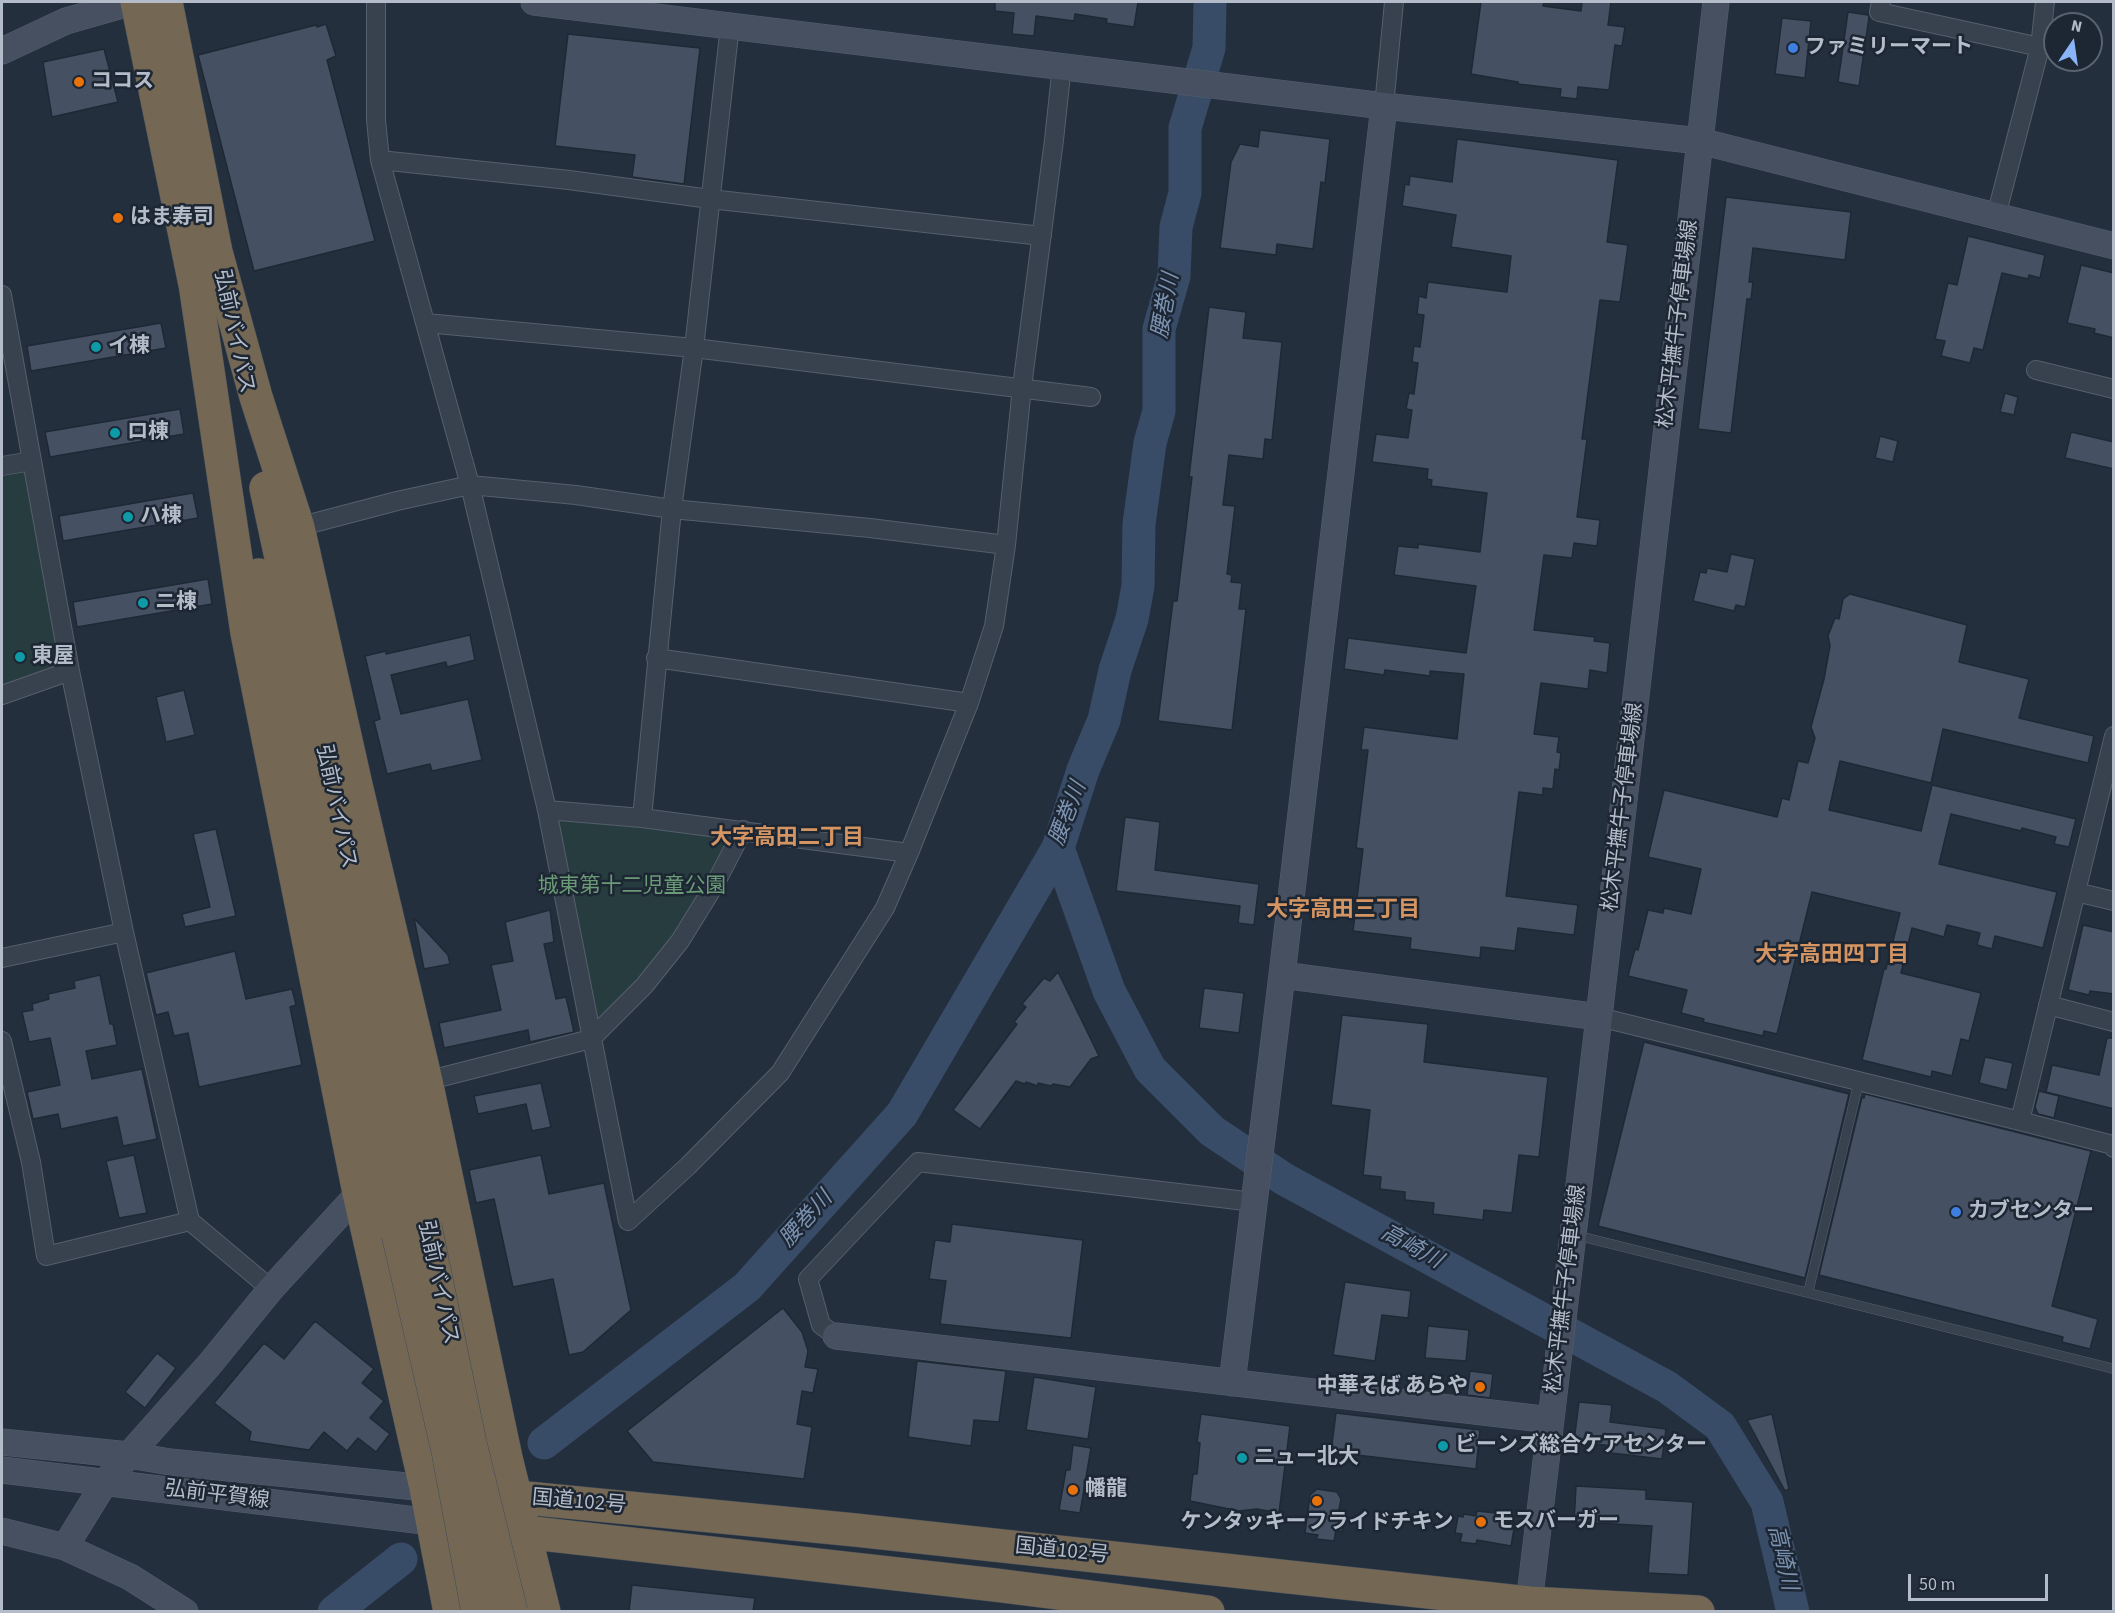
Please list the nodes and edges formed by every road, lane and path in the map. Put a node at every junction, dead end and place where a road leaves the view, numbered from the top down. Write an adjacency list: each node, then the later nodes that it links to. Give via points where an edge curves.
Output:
1 (135, 2): 11 (street, via 66,21); 21 (highway, 弘前バイパス)
2 (166, 2): 19 (highway, 弘前バイパス)
3 (376, 2): 15 (street)
4 (534, 2): 9 (street)
5 (1394, 2): 13 (street)
6 (1716, 2): 14 (street, 松木平撫牛子停車場線)
7 (1881, 2): 10 (street, via 1879,12)
8 (2045, 2): 10 (street)
9 (731, 13): 12 (street); 16 (street)
10 (2040, 47): 17 (street)
11 (2, 51)
12 (1062, 65): 13 (street); 18 (street)
13 (1384, 106): 14 (street); 48 (street)
14 (1700, 141): 17 (street); 50 (street, 松木平撫牛子停車場線)
15 (380, 160): 16 (street); 23 (street)
16 (710, 199): 18 (street); 24 (street)
17 (1996, 216): 20 (street)
18 (1042, 236): 26 (street)
19 (213, 241): 33 (highway, via 256,397); 61 (highway, 弘前バイパス)
20 (2114, 246)
21 (194, 278): 58 (highway, via 247,633); 61 (highway, 弘前バイパス, via 287,703)
22 (2, 295): 29 (street)
23 (426, 323): 24 (street); 31 (street)
24 (694, 348): 26 (street); 32 (street)
25 (2036, 370): 27 (street)
26 (1022, 387): 28 (street); 34 (street)
27 (2114, 389)
28 (1091, 397)
29 (32, 461): 30 (street); 36 (street)
30 (2, 466)
31 (470, 485): 32 (street); 33 (street); 40 (street)
32 (672, 508): 34 (street); 35 (street)
33 (298, 527): 54 (highway)
34 (1006, 545): 38 (street, via 994,626)
35 (656, 658): 38 (street); 41 (street)
36 (70, 671): 37 (street); 46 (street)
37 (2, 695)
38 (969, 703): 43 (street)
39 (2113, 739): 44 (street)
40 (547, 810): 41 (street); 52 (street)
41 (642, 818): 42 (street)
42 (743, 830): 43 (street); 52 (street, via 680,941 644,987)
43 (909, 853): 52 (street, via 885,908 780,1073 628,1221)
44 (2076, 892): 45 (street); 49 (street)
45 (2114, 902)
46 (124, 933): 47 (street); 60 (street)
47 (2, 958)
48 (1282, 975): 50 (street); 59 (street)
49 (2048, 1005): 51 (street); 56 (street)
50 (1599, 1017): 55 (street); 62 (street, 松木平撫牛子停車場線)
51 (2114, 1022)
52 (591, 1039): 54 (street)
53 (2, 1041): 60 (street, via 31,1162 46,1256)
54 (426, 1081): 74 (highway)
55 (1859, 1081): 56 (street); 64 (lane)
56 (2020, 1120): 57 (street)
57 (2114, 1148)
58 (359, 1192): 63 (street); 73 (highway)
59 (1255, 1193): 65 (street, via 918,1162 808,1279 821,1325); 67 (street)
60 (190, 1221): 63 (street)
61 (412, 1230): 82 (highway, 弘前バイパス, bridge); 83 (highway, 弘前バイパス, bridge)
62 (1573, 1235): 64 (lane); 68 (street, 松木平撫牛子停車場線)
63 (272, 1289): 70 (street)
64 (1808, 1293): 66 (lane)
65 (836, 1336): 67 (street)
66 (2114, 1369)
67 (1232, 1383): 68 (street)
68 (1551, 1420): 79 (street, 松木平撫牛子停車場線)
69 (2, 1442): 70 (street, 弘前平賀線)
70 (129, 1455): 72 (street); 73 (street, 弘前平賀線)
71 (2, 1470): 72 (street, 弘前平賀線)
72 (105, 1482): 75 (street, 弘前平賀線); 78 (street)
73 (426, 1488): 74 (highway, 国道102号); 75 (highway)
74 (516, 1497): 77 (highway); 79 (highway, 国道102号, via 855,1530)
75 (432, 1522): 77 (highway, 国道102号); 81 (highway)
76 (2, 1531): 78 (street)
77 (525, 1532): 84 (highway); 85 (highway, 国道102号)
78 (64, 1547): 80 (street, via 130,1577)
79 (1529, 1607): 86 (highway, 国道102号)
80 (185, 1611)
81 (450, 1611)
82 (478, 1611)
83 (511, 1611)
84 (543, 1611)
85 (1208, 1611)
86 (1698, 1611)

